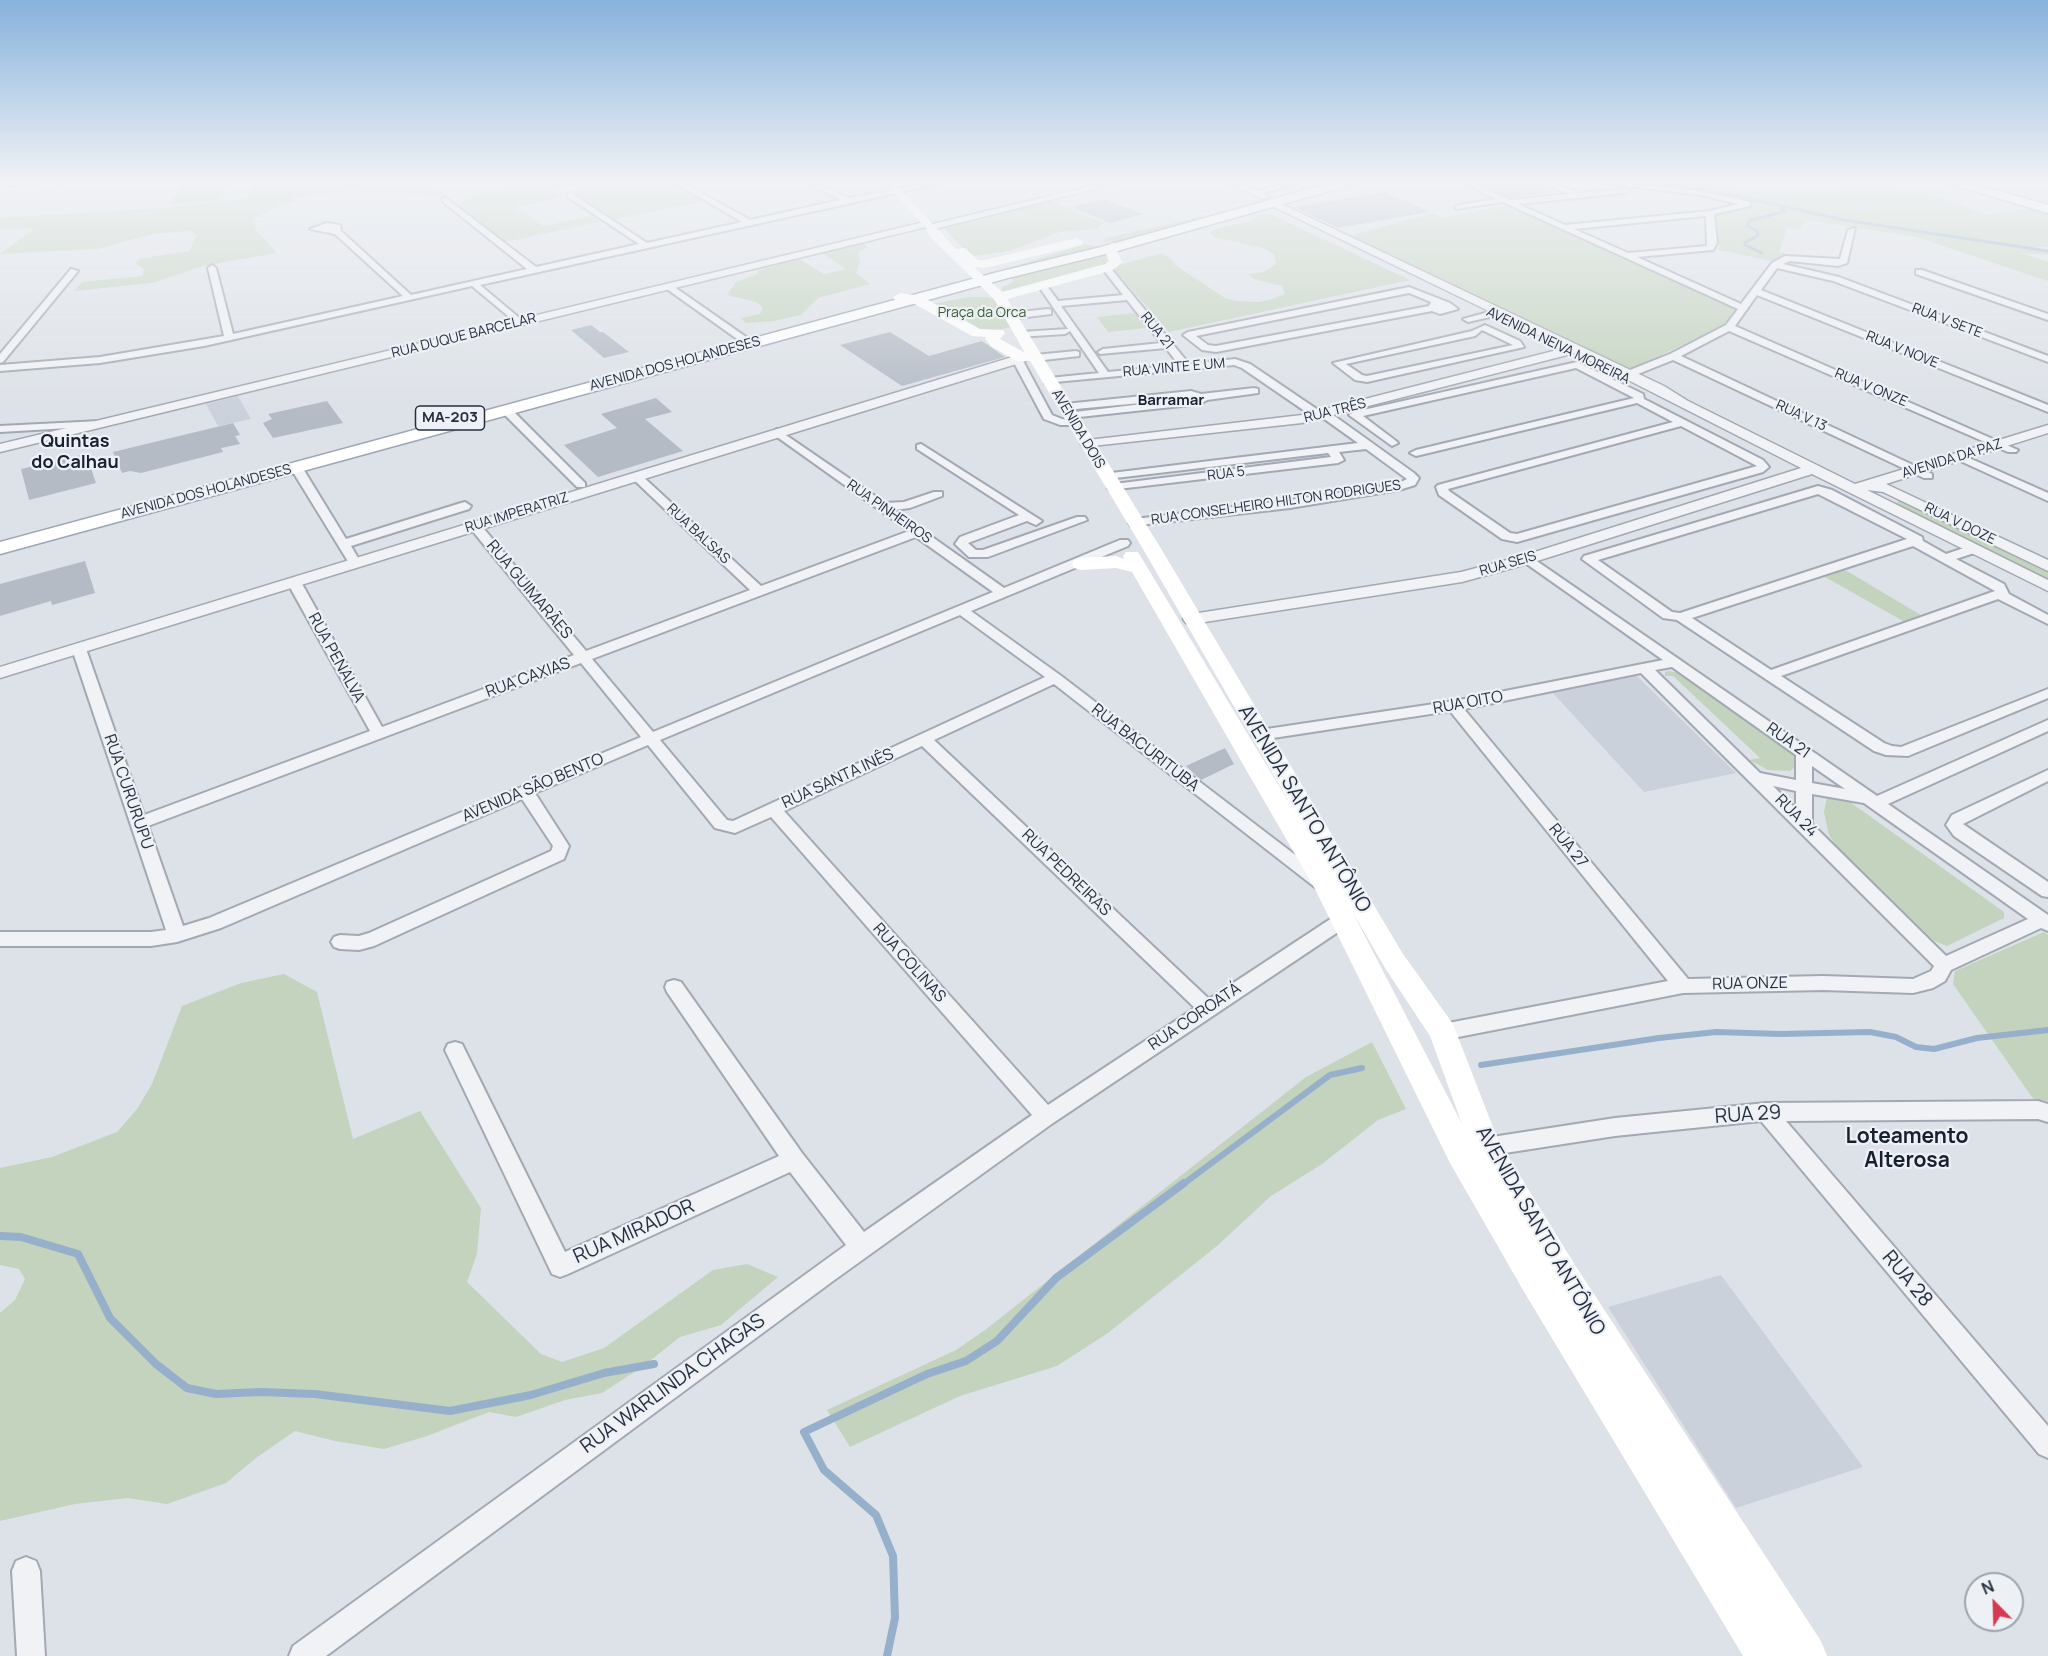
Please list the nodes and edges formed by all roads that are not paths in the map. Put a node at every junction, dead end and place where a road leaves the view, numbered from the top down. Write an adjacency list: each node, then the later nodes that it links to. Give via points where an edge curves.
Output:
1 (366, 258): 30 (street)
2 (518, 258): 20 (street)
3 (586, 258): 20 (street)
4 (790, 258): 26 (street, RUA DUQUE BARCELAR)
5 (958, 258): 23 (main road, AVENIDA DOIS)
6 (968, 258): 7 (main road, via 980,264)
7 (1013, 258)
8 (1034, 258): 23 (main road, AVENIDA DOS HOLANDESES / MA-203)
9 (1071, 258): 23 (main road, AVENIDA DOS HOLANDESES / MA-203)
10 (1114, 258): 19 (main road, via 1116,262)
11 (1379, 258): 35 (street, AVENIDA NEIVA MOREIRA)
12 (1388, 258): 35 (street, AVENIDA NEIVA MOREIRA)
13 (1632, 258): 34 (street)
14 (1790, 258): 17 (street)
15 (1806, 258): 16 (street, via 1843,262)
16 (1844, 258)
17 (1775, 265): 27 (street); 50 (street, RUA V SETE, via 1836,279)
18 (213, 268): 44 (street)
19 (1106, 268): 25 (main road); 29 (street, RUA 21)
20 (533, 270): 24 (street)
21 (74, 271): 55 (street)
22 (1919, 272): 38 (street)
23 (979, 278): 28 (main road, AVENIDA DOIS); 31 (main road, AVENIDA DOS HOLANDESES / MA-203)
24 (474, 283): 30 (street); 39 (street)
25 (1042, 285): 28 (main road); 32 (street)
26 (670, 286): 39 (street, RUA DUQUE BARCELAR); 45 (street)
27 (1757, 292): 34 (street); 63 (street, RUA V NOVE)
28 (999, 297): 31 (main road); 42 (main road, AVENIDA DOIS)
29 (1130, 297): 32 (street); 46 (street, RUA 21)
30 (409, 298): 44 (street)
31 (913, 299): 42 (main road, via 977,333); 45 (main road, AVENIDA DOS HOLANDESES / MA-203); 64 (main road, AVENIDA DOS HOLANDESES / MA-203)
32 (1056, 304): 58 (street)
33 (1436, 306): 33 (street, via 1419,292 1409,290 1188,335 1205,348 1216,349); 37 (street, via 1449,305)
34 (1743, 308): 41 (street)
35 (1490, 310): 37 (street); 40 (street); 48 (street, AVENIDA NEIVA MOREIRA)
36 (1048, 312): 42 (street)
37 (1455, 312): 40 (street)
38 (2048, 317)
39 (520, 323): 67 (street, RUA DUQUE BARCELAR)
40 (1476, 325): 40 (street, via 1475,333 1338,363 1367,380 1519,347)
41 (1729, 327): 52 (street); 75 (street, RUA V ONZE)
42 (1011, 330): 43 (street); 53 (main road, AVENIDA DOIS); 53 (main road, via 993,338 994,342)
43 (1065, 331)
44 (229, 337): 55 (street, via 100,360)
45 (743, 339): 96 (main road, AVENIDA DOS HOLANDESES / MA-203)
46 (1169, 345): 49 (street); 56 (street, RUA 21)
47 (2048, 349): 50 (street)
48 (1572, 350): 57 (street, AVENIDA NEIVA MOREIRA); 62 (street, AVENIDA NEIVA MOREIRA); 66 (street, RUA TRÊS)
49 (1103, 352)
50 (2032, 353): 54 (street, RUA V SETE)
51 (1076, 354): 53 (street)
52 (1673, 356): 57 (street); 81 (street, RUA V 13)
53 (1027, 358): 59 (main road, AVENIDA DOIS); 65 (street, via 1048,417 1060,422); 69 (street, RUA IMPERATRIZ)
54 (2048, 359)
55 (0, 364)
56 (1186, 367): 58 (street, RUA VINTE E UM); 66 (street, RUA VINTE E UM, via 1240,364)
57 (1629, 374): 62 (street, AVENIDA NEIVA MOREIRA, via 1659,389)
58 (1105, 375): 59 (street, RUA VINTE E UM)
59 (1049, 381): 65 (main road, AVENIDA DOIS)
60 (1254, 391): 65 (street)
61 (1638, 400): 62 (street); 71 (street, via 1639,396 1573,365 1354,415); 77 (street)
62 (1681, 409): 62 (street, via 1447,485 1441,491 1506,536 1515,538 1762,468 1759,462); 80 (street, AVENIDA NEIVA MOREIRA)
63 (2048, 409)
64 (506, 410): 79 (main road, AVENIDA DOS HOLANDESES / MA-203); 84 (street)
65 (1070, 415): 72 (main road, AVENIDA DOIS)
66 (1322, 415): 72 (street, RUA TRÊS); 73 (street, RUA CONSELHEIRO HILTON RODRIGUES)
67 (101, 424): 68 (street); 76 (street, RUA DUQUE BARCELAR)
68 (0, 429)
69 (777, 432): 82 (street, RUA IMPERATRIZ); 90 (street, RUA PINHEIROS)
70 (2046, 434): 75 (street, AVENIDA DA PAZ)
71 (1392, 443)
72 (1088, 444): 83 (main road, AVENIDA DOIS)
73 (1369, 445): 83 (street, RUA 5, via 1334,455); 99 (street, RUA CONSELHEIRO HILTON RODRIGUES, via 1410,475 1411,483 1290,504)
74 (921, 447): 91 (street)
75 (2006, 447): 78 (street, AVENIDA DA PAZ)
76 (0, 448)
77 (1416, 453)
78 (1966, 460): 81 (street, AVENIDA DA PAZ); 88 (street)
79 (296, 467): 98 (street); 100 (main road, AVENIDA DOS HOLANDESES / MA-203)
80 (1814, 469): 86 (street, AVENIDA NEIVA MOREIRA); 106 (street, RUA SEIS)
81 (1922, 473): 85 (street, AVENIDA DA PAZ); 86 (street, AVENIDA DA PAZ)
82 (636, 476): 93 (street, RUA IMPERATRIZ); 114 (street, RUA BALSAS)
83 (1110, 482): 99 (main road, AVENIDA DOIS)
84 (581, 484)
85 (1888, 489): 86 (street, AVENIDA DA PAZ); 109 (street, RUA V DOZE)
86 (1865, 490): 101 (street, AVENIDA NEIVA MOREIRA)
87 (938, 494): 90 (street, via 906,505)
88 (2048, 497)
89 (465, 506): 98 (street)
90 (883, 507): 95 (street, RUA PINHEIROS)
91 (1029, 516): 94 (street); 102 (street, via 964,540 961,544)
92 (1081, 520): 94 (street)
93 (475, 526): 107 (street, RUA IMPERATRIZ); 122 (street, RUA GUIMARÃES)
94 (1048, 531): 102 (street, via 984,554)
95 (918, 532): 103 (street, RUA PINHEIROS); 114 (street, RUA CAXIAS)
96 (0, 539)
97 (1916, 542): 104 (street); 118 (street); 118 (street, via 1915,537 1818,490 1588,560 1668,615)
98 (343, 544): 107 (street)
99 (1136, 547): 108 (main road, via 1116,562); 111 (street, AVENIDA SÃO BENTO); 119 (main road, AVENIDA SANTO ANTÔNIO); 144 (main road, AVENIDA SANTO ANTÔNIO)
100 (0, 548)
101 (1973, 549): 104 (street); 105 (street, AVENIDA NEIVA MOREIRA)
102 (968, 550): 103 (street)
103 (951, 556): 115 (street, RUA PINHEIROS)
104 (1946, 558): 110 (street)
105 (1992, 558): 110 (street); 113 (street, AVENIDA NEIVA MOREIRA)
106 (1528, 559): 119 (street, RUA SEIS, via 1424,584); 123 (street, RUA 21)
107 (355, 563): 112 (street, RUA IMPERATRIZ)
108 (1082, 564): 111 (street, AVENIDA SÃO BENTO)
109 (2048, 566)
110 (1964, 568): 116 (street, via 1999,587 2004,591)
111 (1051, 572): 115 (street, AVENIDA SÃO BENTO)
112 (294, 582): 121 (street, RUA IMPERATRIZ); 131 (street, RUA PENALVA)
113 (2048, 586)
114 (759, 591): 122 (street, RUA CAXIAS)
115 (1002, 592): 117 (street, AVENIDA SÃO BENTO)
116 (2000, 595): 120 (street); 126 (street)
117 (960, 609): 127 (street, RUA BACURITUBA); 133 (street, AVENIDA SÃO BENTO)
118 (1681, 617): 126 (street)
119 (1192, 619): 132 (main road, AVENIDA SANTO ANTÔNIO)
120 (2048, 620)
121 (79, 649): 125 (street, RUA IMPERATRIZ); 142 (street, RUA CURURUPU)
122 (584, 657): 131 (street, RUA CAXIAS); 133 (street, RUA GUIMARÃES)
123 (1675, 662): 124 (street, RUA OITO); 135 (street, RUA 21)
124 (1645, 669): 129 (street, RUA OITO); 137 (street, RUA 24)
125 (0, 673)
126 (1770, 675): 128 (street, via 1879,747 1897,752)
127 (1055, 678): 134 (street, RUA SANTA INÊS); 144 (street, RUA BACURITUBA)
128 (2048, 693)
129 (1454, 706): 132 (street, RUA OITO); 152 (street, RUA 27)
130 (2048, 725): 140 (street)
131 (379, 734): 142 (street, RUA CAXIAS)
132 (1260, 735): 155 (main road, AVENIDA SANTO ANTÔNIO, via 1394,961)
133 (651, 738): 139 (street, AVENIDA SÃO BENTO); 141 (street, RUA SANTA INÊS, via 721,824 735,826)
134 (924, 739): 141 (street, RUA SANTA INÊS); 154 (street, RUA PEDREIRAS)
135 (1804, 753): 138 (street); 140 (street, RUA 21)
136 (2048, 775): 145 (street, via 1958,819 1954,825)
137 (1757, 777): 138 (street); 143 (street, RUA 24)
138 (1804, 786): 140 (street); 143 (street)
139 (525, 791): 148 (street, AVENIDA SÃO BENTO, via 215,923); 150 (street, via 561,846 558,855 374,939)
140 (1873, 801): 147 (street, RUA 21)
141 (773, 809): 159 (street, RUA COLINAS)
142 (139, 823): 148 (street, RUA CURURUPU)
143 (1804, 824): 151 (street, RUA 24)
144 (1327, 888): 146 (main road, AVENIDA SANTO ANTÔNIO)
145 (2048, 891)
146 (1344, 919): 154 (street, RUA COROATÁ); 160 (main road, AVENIDA SANTO ANTÔNIO)
147 (2045, 922): 151 (street, RUA ONZE)
148 (177, 935): 149 (street, AVENIDA SÃO BENTO, via 151,939)
149 (0, 939)
150 (340, 942)
151 (1944, 965): 152 (street, RUA ONZE, via 1938,976 1913,986)
152 (1683, 986): 155 (street, RUA ONZE)
153 (674, 987): 161 (street)
154 (1208, 1008): 159 (street, RUA COROATÁ)
155 (1443, 1032): 160 (main road, AVENIDA SANTO ANTÔNIO, via 1471,1110)
156 (455, 1050): 161 (street, RUA MIRADOR, via 560,1266)
157 (2043, 1111): 158 (street, RUA 29)
158 (1766, 1113): 160 (street, RUA 29, via 1615,1127); 163 (street, RUA 28)
159 (1046, 1117): 162 (street, RUA WARLINDA CHAGAS)
160 (1473, 1150): 167 (main road, AVENIDA SANTO ANTÔNIO, via 1547,1299); 168 (main road, AVENIDA SANTO ANTÔNIO, via 1563,1276)
161 (794, 1160): 162 (street)
162 (862, 1247): 166 (street, RUA WARLINDA CHAGAS)
163 (2048, 1445)
164 (26, 1571): 165 (street)
165 (31, 1656)
166 (303, 1656)
167 (1766, 1656)
168 (1806, 1656)

